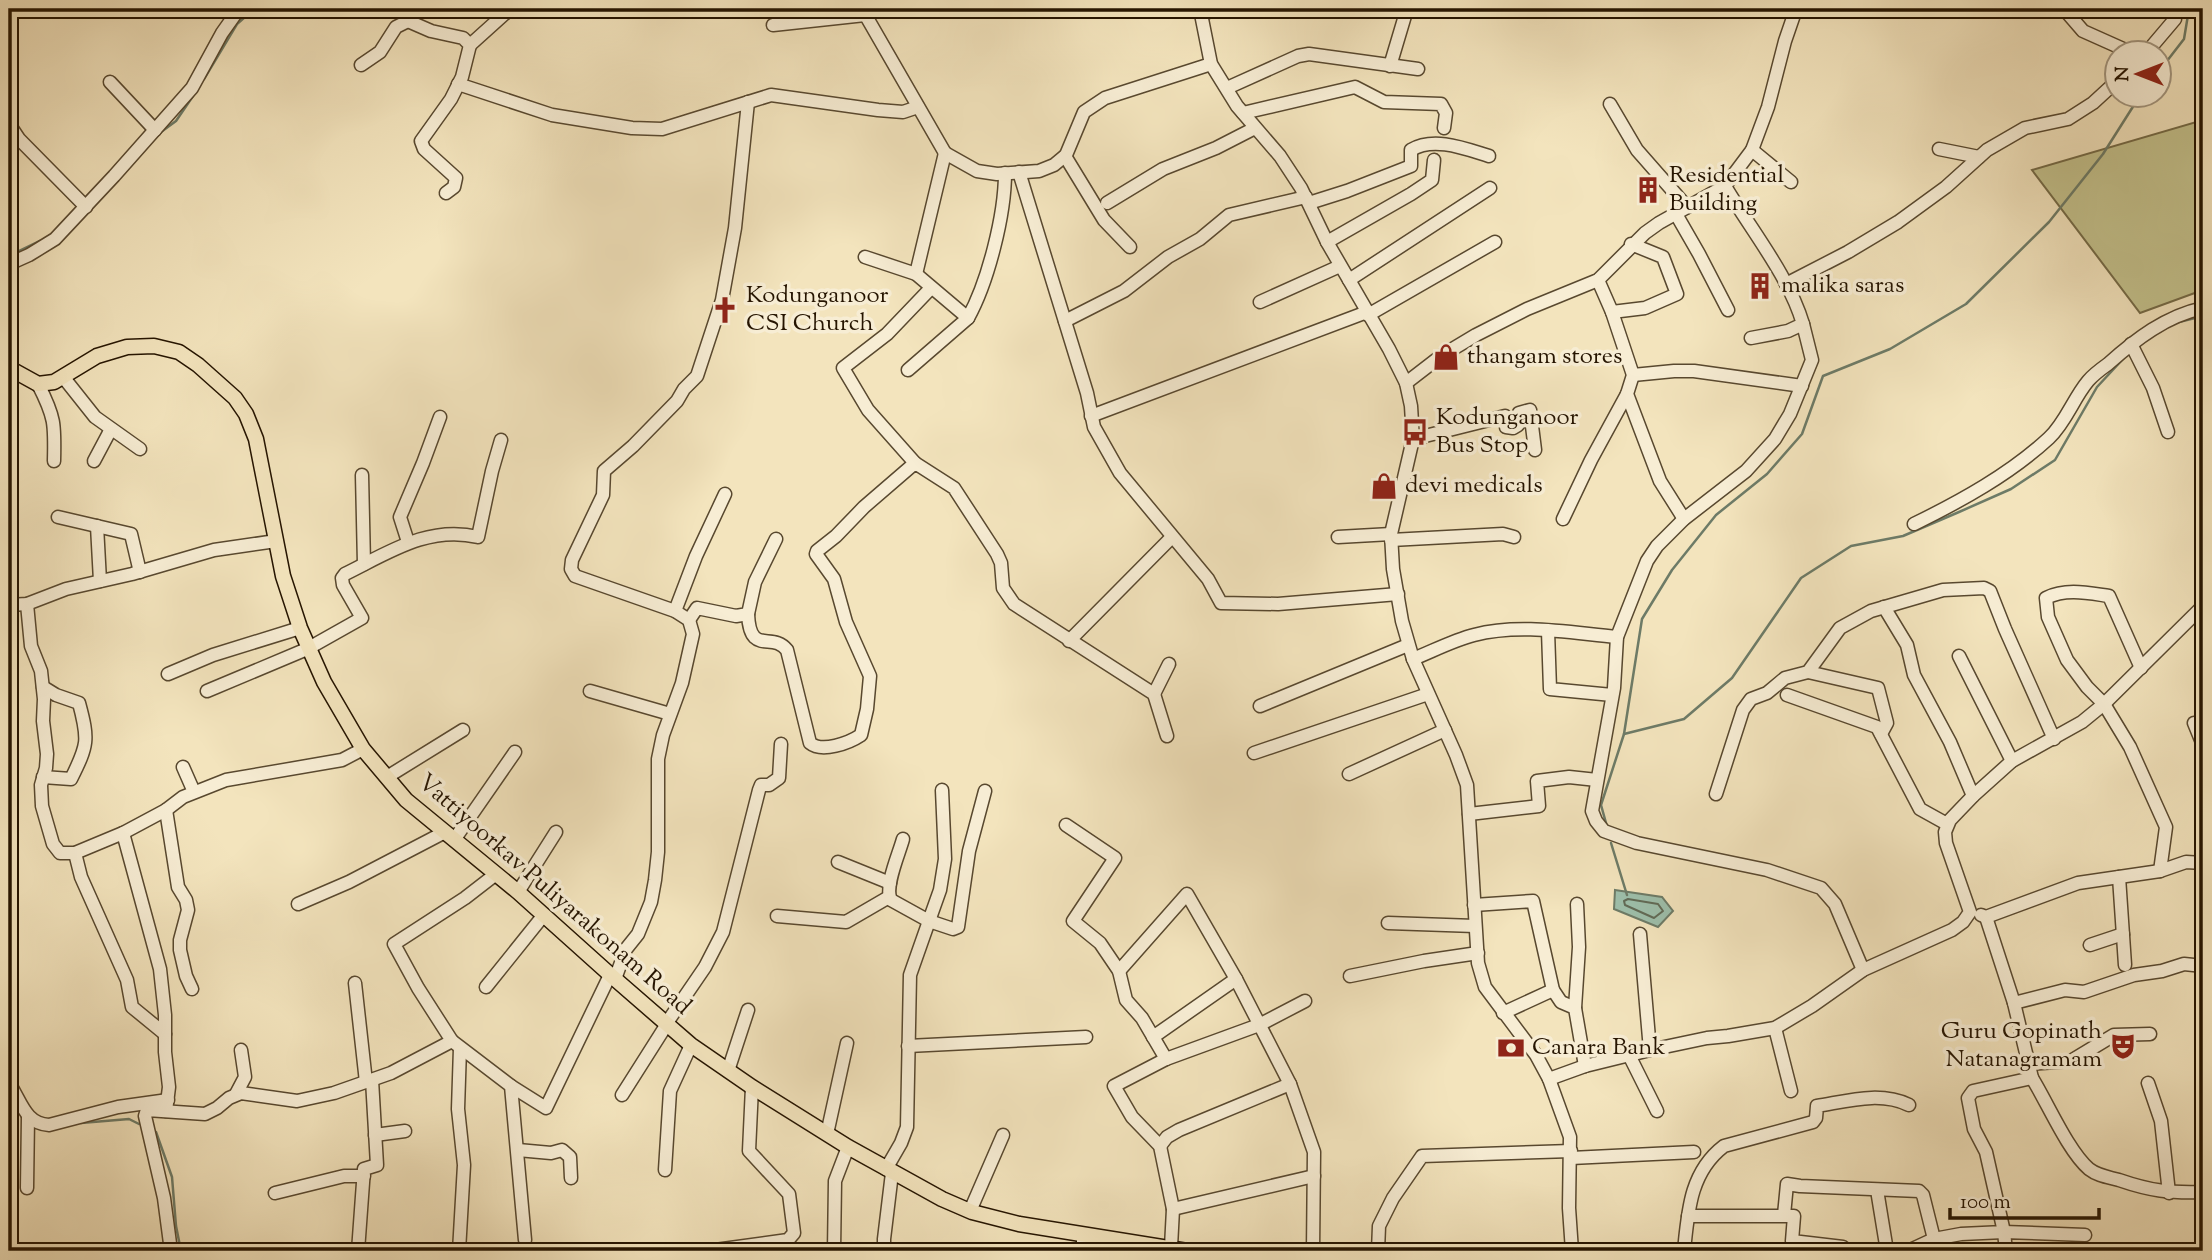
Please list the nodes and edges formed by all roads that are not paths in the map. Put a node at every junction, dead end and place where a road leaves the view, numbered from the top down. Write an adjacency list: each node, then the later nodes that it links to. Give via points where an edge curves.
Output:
1 (239, 9): 31 (street, via 192,88)
2 (414, 9): 11 (street)
3 (510, 9): 15 (street)
4 (1219, 9): 9 (street)
5 (1407, 9): 18 (street)
6 (2064, 9): 14 (street, via 2083,31)
7 (1791, 10): 33 (street, via 1768,107)
8 (864, 12): 12 (street); 26 (street)
9 (1200, 12): 16 (street)
10 (2175, 19): 13 (street)
11 (408, 21): 15 (street, via 463,38); 17 (street, via 396,27 380,52)
12 (774, 26)
13 (2159, 38)
14 (2104, 40)
15 (470, 45): 21 (street)
16 (1211, 64): 22 (street); 35 (street, via 1105,99 1084,113)
17 (361, 65)
18 (1390, 66): 19 (street); 22 (street, via 1309,54)
19 (1418, 69)
20 (110, 82): 31 (street)
21 (458, 85): 24 (street, via 552,115 632,128 663,129); 44 (street, via 421,142 456,178)
22 (1227, 88): 27 (street)
23 (2104, 93): 37 (street, via 2068,119 2025,128)
24 (748, 102): 26 (street, via 771,95 878,110 903,112); 112 (street, via 735,228 722,300 697,376 604,471 603,495 572,560 575,576)
25 (1611, 104): 48 (street)
26 (918, 107): 34 (street)
27 (1243, 113): 29 (street); 30 (street, via 1355,87 1384,102 1441,104 1446,113)
28 (9, 124): 47 (street)
29 (1255, 128): 45 (street, via 1280,156); 46 (street, via 1163,169)
30 (1444, 128)
31 (155, 130): 47 (street)
32 (1939, 149): 37 (street)
33 (1752, 150): 41 (street); 42 (street)
34 (945, 153): 40 (street, via 977,171); 56 (street)
35 (1065, 156): 39 (street, via 1039,171); 52 (street, via 1104,220)
36 (1489, 156): 45 (street, via 1431,143 1412,150 1411,166 1347,191)
37 (1979, 158): 59 (street, via 1898,222)
38 (1434, 160): 49 (street, via 1432,180)
39 (1019, 172): 40 (street); 67 (street)
40 (1005, 173): 66 (street, via 1004,205 980,297)
41 (1791, 182)
42 (1725, 186): 48 (street); 59 (street)
43 (1490, 188): 57 (street)
44 (446, 193)
45 (1307, 200): 49 (street); 67 (street, via 1229,215 1124,291)
46 (1107, 203)
47 (86, 207): 54 (street, via 55,239)
48 (1681, 211): 51 (street); 63 (street)
49 (1327, 242): 55 (street)
50 (1495, 242): 65 (street)
51 (1632, 244): 58 (street); 64 (street, via 1662,257 1677,295 1645,307)
52 (1130, 247)
53 (865, 257): 56 (street)
54 (9, 264)
55 (1340, 266): 57 (street); 61 (street)
56 (916, 274): 60 (street)
57 (1349, 280): 65 (street)
58 (1598, 280): 64 (street); 75 (street, via 1476,335)
59 (1786, 284): 68 (street)
60 (931, 288): 66 (street); 89 (street, via 887,334 843,368 868,410)
61 (1260, 302)
62 (2203, 309): 70 (street, via 2183,313)
63 (1728, 310)
64 (1612, 312): 73 (street)
65 (1368, 314): 75 (street); 79 (street)
66 (968, 318): 72 (street)
67 (1065, 321): 79 (street)
68 (1803, 324): 69 (street); 77 (street, via 1812,360)
69 (1751, 338)
70 (2130, 344): 82 (street, via 2153,388); 95 (street, via 2088,381 2048,439 1959,502)
71 (9, 368): 76 (main road)
72 (908, 370)
73 (1633, 375): 77 (street, via 1694,371); 78 (street)
74 (64, 378): 76 (main road, Vattiyoorkav Puliyarakonam Road); 81 (street, via 95,417); 102 (main road, Vattiyoorkav Puliyarakonam Road, via 97,356 138,346 179,352 198,365 246,414 256,439)
75 (1406, 383): 83 (street)
76 (38, 384): 87 (street, via 52,412)
77 (1802, 386): 94 (street, via 1767,449)
78 (1627, 394): 93 (street); 94 (street, via 1660,481)
79 (1091, 416): 97 (street, via 1120,473)
80 (440, 417): 103 (street, via 400,517)
81 (111, 429): 85 (street); 88 (street)
82 (2168, 432)
83 (1413, 439): 86 (street, via 1505,416 1506,427 1513,428 1520,413 1530,410); 99 (street)
84 (501, 440): 103 (street, via 478,537 444,534)
85 (140, 449)
86 (1535, 450)
87 (54, 461)
88 (94, 461)
89 (915, 463): 113 (street, via 816,554 834,579 846,622 870,676 861,735 823,748 810,743 787,650 780,643 761,642 752,635); 118 (street, via 954,488 997,554 1003,588 1014,604)
90 (362, 475): 104 (street)
91 (726, 494): 112 (street)
92 (58, 517): 96 (street)
93 (1563, 519)
94 (1684, 519): 117 (street, via 1651,554)
95 (1914, 524)
96 (97, 526): 105 (street, via 131,534); 106 (street)
97 (1171, 537): 107 (street, via 1208,579 1221,603 1278,604); 118 (street)
98 (1338, 537): 99 (street)
99 (1391, 537): 100 (street); 107 (street)
100 (1514, 537)
101 (776, 539): 113 (street, via 755,582)
102 (276, 541): 105 (street, via 214,550); 115 (main road, Vattiyoorkav Puliyarakonam Road)
103 (408, 542): 104 (street)
104 (364, 564): 120 (street, via 342,578 362,618)
105 (140, 572): 106 (street)
106 (100, 581): 108 (street)
107 (1398, 594): 119 (street)
108 (27, 604): 109 (street); 127 (street, via 31,646)
109 (9, 605)
110 (2203, 606): 124 (street)
111 (1884, 607): 125 (street, via 1840,628); 142 (street, via 1943,590 1989,589); 158 (street, via 1907,645 1914,675)
112 (675, 611): 114 (street)
113 (748, 614): 114 (street, via 736,617 697,608)
114 (688, 620): 136 (street, via 693,634 691,651)
115 (300, 628): 120 (main road, Vattiyoorkav Puliyarakonam Road); 126 (street)
116 (1548, 631): 117 (street); 122 (street, via 1474,635); 132 (street, via 1550,689)
117 (1617, 637): 132 (street)
118 (1069, 641): 130 (street)
119 (1408, 645): 122 (street); 135 (street)
120 (307, 649): 128 (street); 145 (main road, Vattiyoorkav Puliyarakonam Road)
121 (1959, 656): 148 (street)
122 (1413, 659): 131 (street)
123 (1169, 664): 130 (street)
124 (2141, 668): 134 (street); 134 (street, via 2109,596 2081,592 2046,598 2048,617 2067,660)
125 (1808, 672): 140 (street, via 1878,688 1887,723); 157 (street, via 1788,676 1746,704)
126 (167, 674)
127 (43, 687): 151 (street, via 47,754); 151 (street, via 79,703 87,733 71,779)
128 (207, 691)
129 (590, 691): 136 (street)
130 (1154, 694): 141 (street)
131 (1429, 694): 139 (street); 147 (street)
132 (1612, 695): 153 (street)
133 (1787, 695): 140 (street, via 1877,727)
134 (2104, 704): 142 (street); 170 (street, via 2130,747 2166,827)
135 (1260, 706)
136 (670, 714): 195 (street, via 658,758 658,852 651,902)
137 (2193, 723): 144 (street)
138 (463, 730): 152 (street)
139 (1445, 730): 150 (street); 160 (street, via 1467,785)
140 (1881, 734): 161 (street, via 1920,809)
141 (1167, 736)
142 (2054, 739): 148 (street)
143 (781, 744): 206 (street, via 779,778 759,790 723,932)
144 (2203, 745)
145 (363, 749): 152 (main road, Vattiyoorkav Puliyarakonam Road); 156 (street, via 342,760 226,780)
146 (515, 752): 165 (street)
147 (1254, 753)
148 (2012, 761): 158 (street)
149 (183, 766): 156 (street)
150 (1349, 774)
151 (43, 777): 167 (street, via 42,806 53,844 61,853)
152 (387, 777): 165 (main road, Vattiyoorkav Puliyarakonam Road)
153 (1597, 780): 160 (street, via 1537,781 1539,806); 192 (street, via 1592,811 1609,834 1767,870 1821,888 1835,904)
154 (942, 790): 183 (street, via 945,859)
155 (985, 791): 183 (street, via 969,850 958,927)
156 (194, 792): 159 (street)
157 (1716, 794)
158 (1973, 796): 161 (street)
159 (166, 810): 164 (street); 199 (street, via 178,887 188,910 180,950)
160 (1469, 814): 178 (street)
161 (1947, 824): 179 (street, via 1946,843)
162 (1066, 825): 193 (street, via 1115,858 1073,921 1100,943)
163 (556, 832): 174 (street)
164 (123, 833): 167 (street); 209 (street, via 160,969)
165 (449, 836): 171 (main road, Vattiyoorkav Puliyarakonam Road); 176 (street)
166 (903, 839): 173 (street)
167 (75, 853): 209 (street, via 127,981 132,1007)
168 (838, 862): 173 (street)
169 (2203, 863): 170 (street, via 2186,862)
170 (2160, 872): 172 (street)
171 (496, 874): 174 (main road, Vattiyoorkav Puliyarakonam Road); 214 (street, via 394,944)
172 (2119, 877): 182 (street, via 2078,883); 187 (street)
173 (890, 883): 175 (street)
174 (518, 892): 180 (main road, Vattiyoorkav Puliyarakonam Road)
175 (889, 897): 181 (street, via 846,922); 183 (street)
176 (298, 904)
177 (1577, 904): 203 (street)
178 (1475, 905): 185 (street); 200 (street, via 1533,901)
179 (1970, 912): 182 (street); 192 (street, via 1952,930)
180 (543, 916): 195 (main road, Vattiyoorkav Puliyarakonam Road); 198 (street)
181 (777, 916)
182 (1986, 917): 202 (street)
183 (929, 921): 216 (street, via 911,975)
184 (1388, 923): 185 (street)
185 (1475, 926): 189 (street)
186 (1640, 933): 218 (street)
187 (2123, 934): 188 (street); 190 (street)
188 (2090, 945)
189 (1478, 953): 194 (street); 205 (street, via 1485,987)
190 (2125, 965)
191 (2203, 966): 202 (street, via 2184,964 2084,992 2064,990)
192 (1863, 970): 208 (street)
193 (1119, 971): 196 (street, via 1187,894); 212 (street, via 1126,1000)
194 (1350, 976)
195 (612, 977): 206 (main road, Vattiyoorkav Puliyarakonam Road); 230 (street, via 546,1108)
196 (1236, 979): 207 (street); 212 (street)
197 (355, 983): 226 (street)
198 (486, 987)
199 (192, 989)
200 (1553, 990): 203 (street, via 1561,1002); 205 (street)
201 (1305, 1001): 207 (street)
202 (2014, 1003): 221 (street)
203 (1576, 1008): 222 (street)
204 (748, 1010): 223 (street)
205 (1503, 1013): 225 (street)
206 (667, 1024): 215 (main road, Vattiyoorkav Puliyarakonam Road); 234 (street)
207 (1259, 1025): 220 (street); 228 (street)
208 (1774, 1028): 218 (street); 232 (street)
209 (165, 1034): 235 (street)
210 (2150, 1034): 221 (street, via 2114,1035 2071,1061)
211 (1086, 1037): 216 (street)
212 (1153, 1037): 220 (street)
213 (847, 1043): 240 (street)
214 (456, 1045): 226 (street); 230 (street); 271 (street, via 464,1165)
215 (691, 1045): 223 (main road, Vattiyoorkav Puliyarakonam Road); 248 (street, via 670,1091)
216 (908, 1046): 249 (street, via 907,1127)
217 (241, 1050): 233 (street, via 245,1077)
218 (1650, 1050): 219 (street)
219 (1629, 1055): 222 (street); 237 (street)
220 (1166, 1059): 243 (street, via 1114,1086 1132,1117)
221 (2028, 1064): 224 (street)
222 (1585, 1066): 225 (street)
223 (728, 1071): 231 (main road, Vattiyoorkav Puliyarakonam Road)
224 (2032, 1078): 257 (street, via 2088,1168 2098,1175); 262 (street, via 1973,1091 1968,1098)
225 (1549, 1079): 247 (street, via 1567,1123)
226 (369, 1081): 233 (street, via 297,1101); 241 (street)
227 (2148, 1083): 257 (street, via 2161,1121)
228 (1290, 1084): 243 (street, via 1179,1130); 251 (street, via 1314,1152)
229 (9, 1086): 238 (street)
230 (511, 1086): 245 (street)
231 (752, 1087): 240 (main road, Vattiyoorkav Puliyarakonam Road); 272 (street, via 749,1151 789,1194 794,1233 788,1240)
232 (1791, 1091)
233 (236, 1094): 235 (street, via 205,1114)
234 (622, 1095)
235 (167, 1105): 238 (street, via 118,1107 49,1125); 269 (street, via 145,1114)
236 (1909, 1105): 261 (street, via 1897,1099 1869,1097 1817,1106 1813,1122 1724,1146 1697,1177)
237 (1657, 1111)
238 (28, 1118): 253 (street)
239 (405, 1131): 241 (street)
240 (827, 1134): 244 (main road, Vattiyoorkav Puliyarakonam Road)
241 (375, 1135): 250 (street, via 377,1165 364,1170)
242 (1003, 1135): 259 (street)
243 (1160, 1146): 258 (street)
244 (848, 1147): 249 (main road, Vattiyoorkav Puliyarakonam Road); 273 (street, via 835,1181)
245 (518, 1150): 252 (street, via 562,1150 570,1157); 266 (street)
246 (1694, 1152): 247 (street)
247 (1571, 1154): 278 (street, via 1422,1156 1379,1226); 279 (street)
248 (665, 1170)
249 (889, 1171): 259 (main road, Vattiyoorkav Puliyarakonam Road); 274 (street)
250 (364, 1176): 256 (street); 270 (street)
251 (1314, 1176): 258 (street); 277 (street)
252 (571, 1178)
253 (27, 1188)
254 (1877, 1190): 260 (street, via 1787,1184); 265 (street, via 1922,1192); 281 (street)
255 (2203, 1192): 257 (street)
256 (275, 1193)
257 (2169, 1193)
258 (1173, 1209): 268 (street)
259 (970, 1212): 263 (main road, Vattiyoorkav Puliyarakonam Road)
260 (1783, 1215): 261 (street); 267 (street, via 1794,1216 1792,1241)
261 (1688, 1216): 280 (street)
262 (2004, 1232): 264 (street); 265 (street); 283 (street)
263 (1083, 1236): 268 (main road, Vattiyoorkav Puliyarakonam Road); 275 (street)
264 (2085, 1236)
265 (1934, 1239): 282 (street)
266 (525, 1240)
267 (1843, 1247)
268 (1171, 1248): 276 (main road, Vattiyoorkav Puliyarakonam Road)
269 (171, 1251)
270 (358, 1251)
271 (459, 1251)
272 (708, 1251)
273 (834, 1251)
274 (884, 1251)
275 (1083, 1251)
276 (1187, 1251)
277 (1313, 1251)
278 (1378, 1251)
279 (1572, 1251)
280 (1684, 1251)
281 (1887, 1251)
282 (1909, 1251)
283 (2006, 1251)

